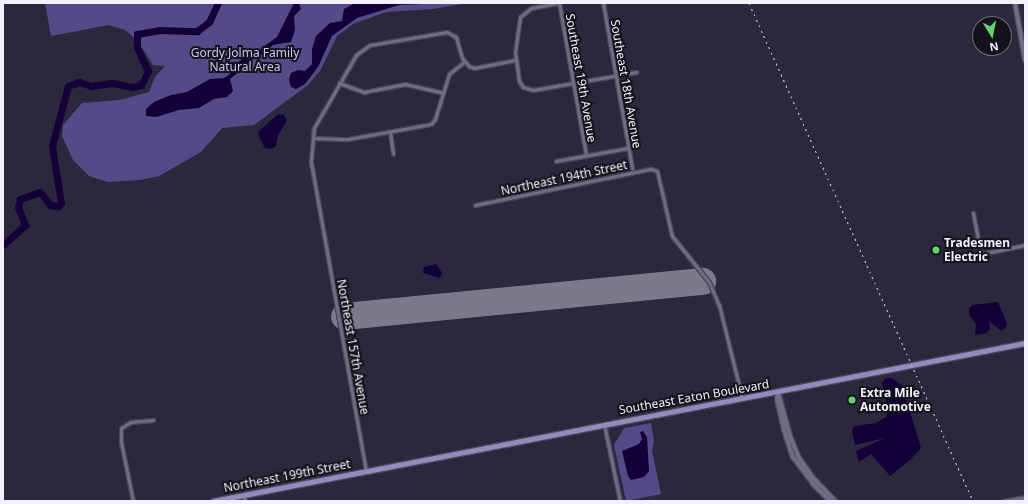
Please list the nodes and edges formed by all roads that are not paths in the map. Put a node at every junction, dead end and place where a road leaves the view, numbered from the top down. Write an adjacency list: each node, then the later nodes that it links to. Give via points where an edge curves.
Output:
1 (558, 3): 4 (street, via 531,8 524,12 519,20); 10 (street, Southeast 19th Avenue)
2 (603, 3): 8 (street, Southeast 18th Avenue)
3 (1015, 3): 5 (street)
4 (515, 60): 6 (street, via 474,68); 10 (street, via 519,81 526,89 534,90)
5 (1025, 60)
6 (464, 62): 9 (street, Northeast 157th Avenue, via 457,39 452,33 443,32 364,48 356,55); 11 (street, via 450,72)
7 (636, 72): 8 (street)
8 (616, 76): 10 (street); 14 (street, Southeast 18th Avenue)
9 (339, 83): 11 (street, via 364,92 405,84); 13 (street, Northeast 157th Avenue, via 314,128)
10 (573, 83): 16 (street, Southeast 19th Avenue)
11 (443, 93): 12 (street, via 432,123)
12 (390, 132): 13 (street, via 348,140); 15 (street)
13 (313, 138): 27 (street, Northeast 157th Avenue, via 311,161)
14 (628, 148): 16 (street); 18 (street, Southeast 18th Avenue)
15 (394, 154)
16 (586, 155): 17 (street)
17 (556, 161)
18 (632, 168)
19 (475, 205): 24 (street, Northeast 194th Street, via 651,169 657,171 672,236 709,282 719,305)
20 (973, 213): 21 (street, via 981,254)
21 (1025, 245)
22 (1025, 343): 23 (main road, Southeast Eaton Boulevard)
23 (778, 392): 24 (main road, Southeast Eaton Boulevard); 34 (street, via 777,399 784,430 793,457 813,484 827,498)
24 (742, 398): 26 (main road, Southeast Eaton Boulevard)
25 (153, 420): 30 (street, via 131,422 121,428 121,442)
26 (604, 424): 27 (main road, Southeast Eaton Boulevard); 33 (street)
27 (366, 470): 28 (main road, Northeast 199th Street)
28 (244, 495): 31 (main road, Northeast 199th Street); 32 (street)
29 (1025, 497): 35 (street)
30 (132, 501)
31 (213, 501)
32 (245, 501)
33 (620, 501)
34 (834, 501)
35 (1003, 501)

